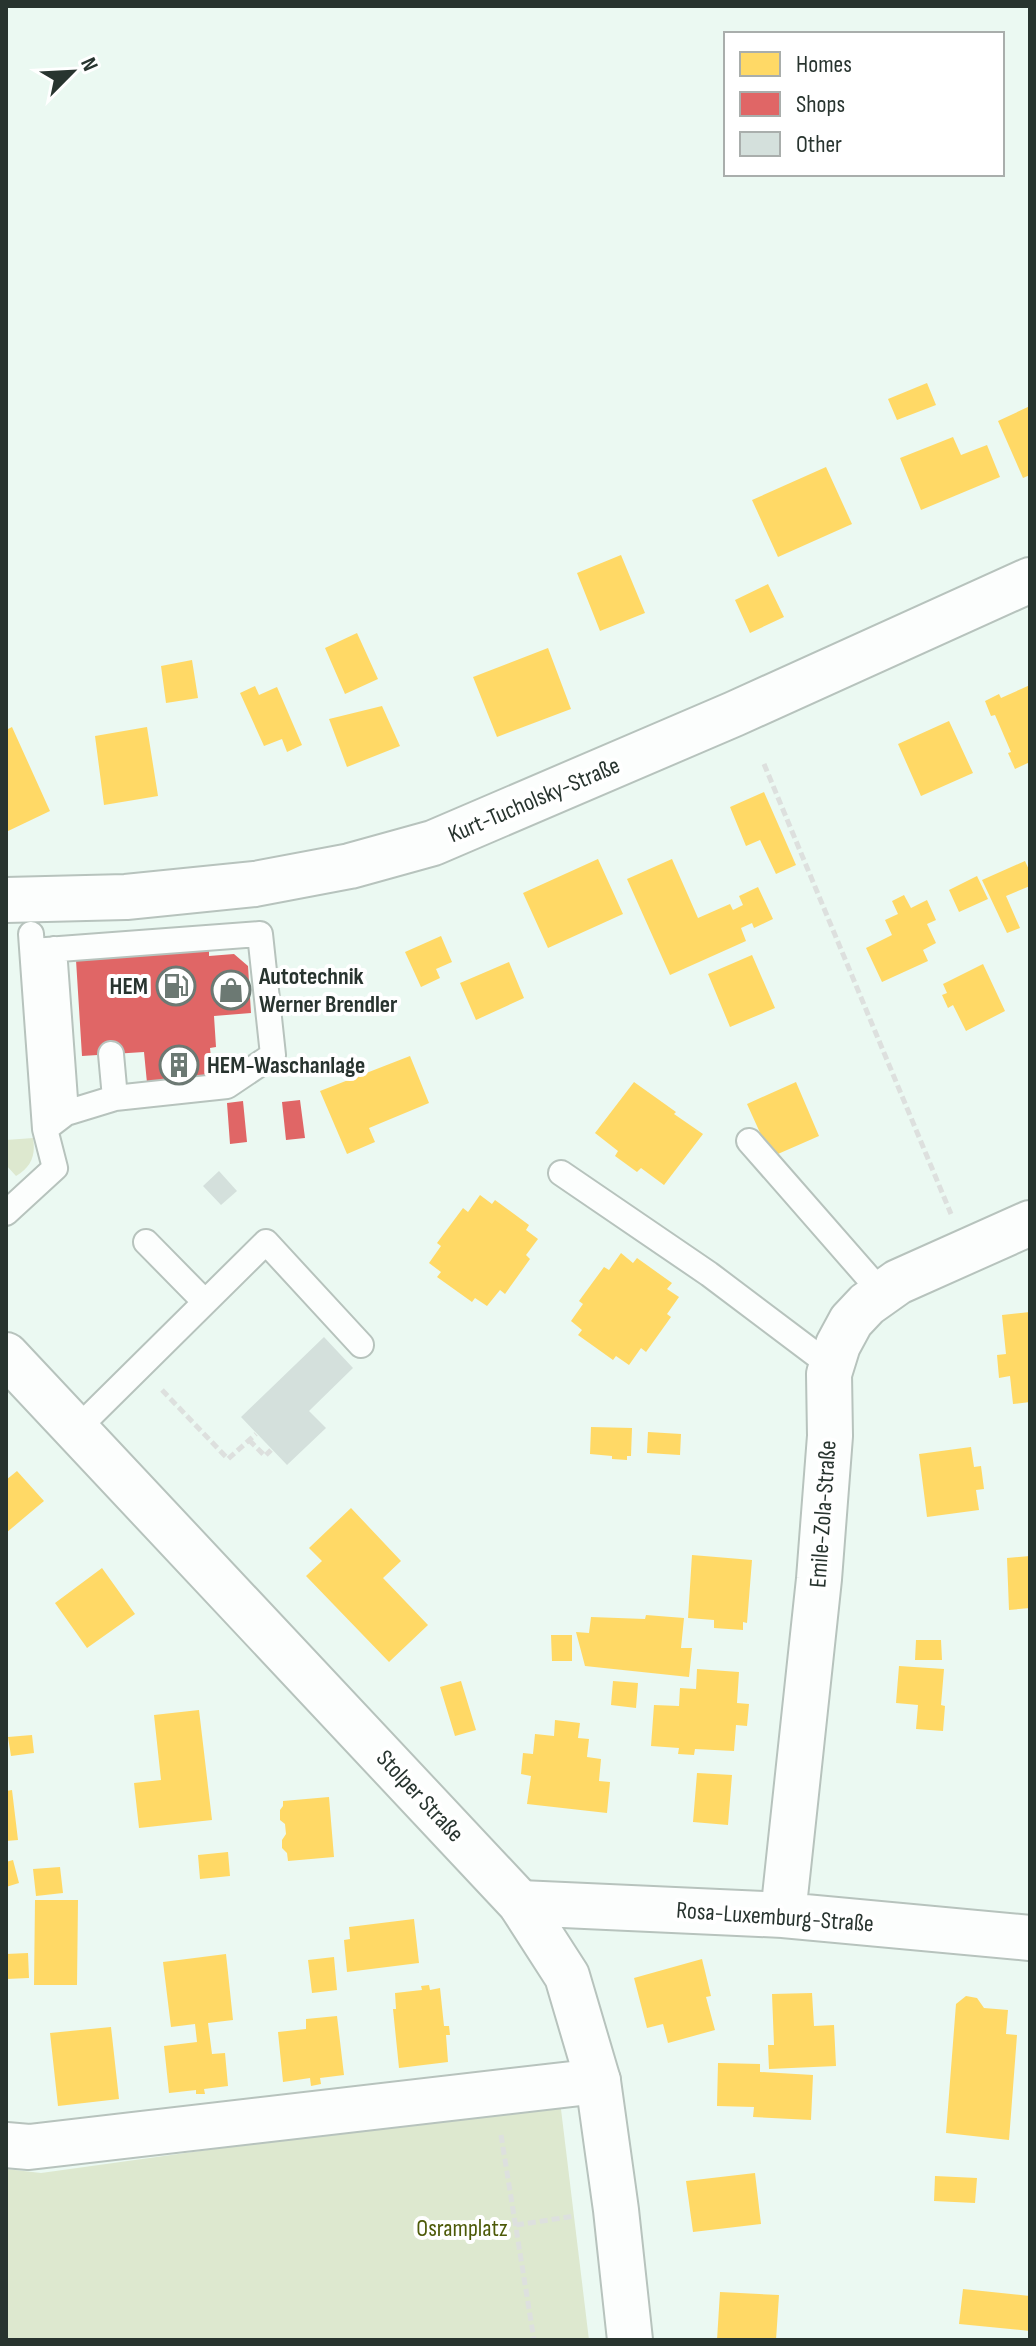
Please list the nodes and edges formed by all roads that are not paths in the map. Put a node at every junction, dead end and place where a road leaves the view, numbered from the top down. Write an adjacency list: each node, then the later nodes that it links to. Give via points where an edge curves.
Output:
1 (1030, 580): 2 (main road, Kurt-Tucholsky-Straße, via 433,843 255,884 126,897)
2 (31, 933): 4 (lane, via 101,952 260,934 273,1055 227,1086); 5 (lane); 6 (lane)
3 (111, 1054): 4 (lane)
4 (115, 1098): 5 (lane)
5 (66, 1113): 6 (lane)
6 (45, 1129): 9 (lane, via 55,1168)
7 (749, 1141): 12 (lane)
8 (561, 1173): 16 (lane)
9 (6, 1213)
10 (1030, 1223): 12 (main road, Emile-Zola-Straße)
11 (146, 1242): 13 (lane)
12 (882, 1293): 16 (main road, Emile-Zola-Straße, via 851,1321)
13 (204, 1301): 14 (lane, via 266,1242); 17 (lane)
14 (361, 1345)
15 (6, 1355): 17 (main road, Stolper Straße)
16 (831, 1366): 19 (main road, Emile-Zola-Straße, via 819,1579)
17 (77, 1429): 18 (main road, Stolper Straße)
18 (520, 1903): 19 (main road, Rosa-Luxemburg-Straße); 21 (main road, Stolper Straße, via 567,1976)
19 (783, 1915): 20 (main road, Rosa-Luxemburg-Straße)
20 (1030, 1938)
21 (598, 2081): 22 (main road, via 29,2147); 23 (main road, Stolper Straße)
22 (6, 2145)
23 (630, 2340)

